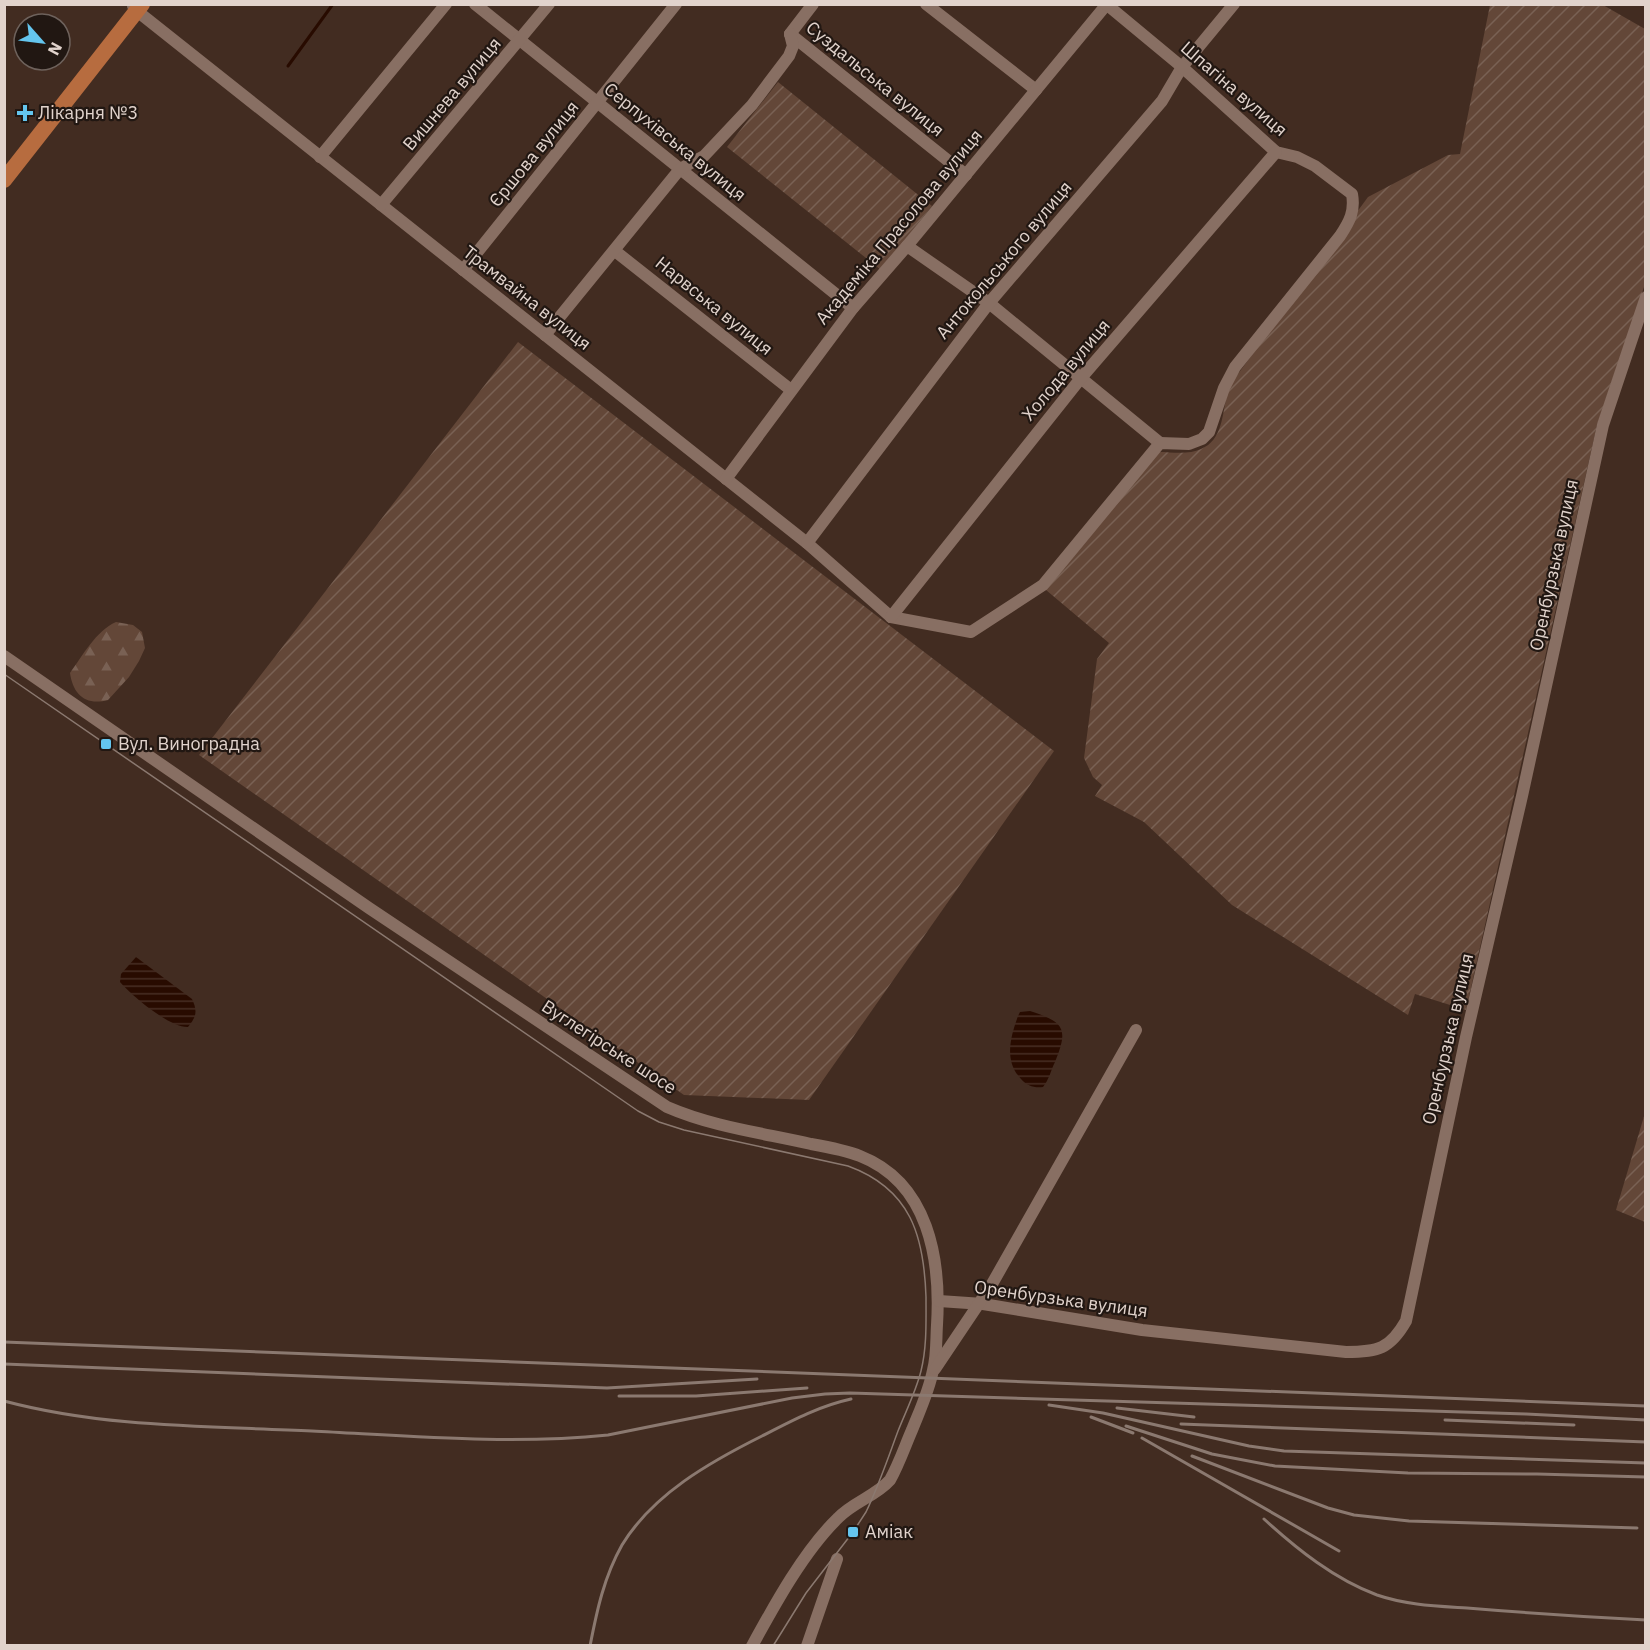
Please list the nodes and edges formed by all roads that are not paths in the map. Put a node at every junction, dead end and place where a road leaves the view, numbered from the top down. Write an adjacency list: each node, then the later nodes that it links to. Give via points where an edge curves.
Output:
1 (446, 4): 16 (street)
2 (475, 4): 11 (street, Серпухівська вулиця)
3 (549, 4): 11 (street, Вишнева вулиця)
4 (676, 4): 14 (street, Єршова вулиця)
5 (813, 4): 10 (street)
6 (926, 4): 13 (street)
7 (1234, 4): 12 (street, Антокольського вулиця)
8 (1106, 5): 12 (street, Шпагіна вулиця); 13 (street, Академіка Прасолова вулиця)
9 (137, 7): 16 (street, Трамвайна вулиця); 19 (main road)
10 (790, 34): 17 (street, via 793,46 789,56 752,105 704,156); 18 (street, Суздальська вулиця)
11 (520, 41): 14 (street, Серпухівська вулиця); 20 (street, Вишнева вулиця)
12 (1182, 67): 15 (street, Шпагіна вулиця); 25 (street, Антокольського вулиця, via 1162,101)
13 (1036, 90): 18 (street, Академіка Прасолова вулиця)
14 (598, 103): 17 (street, Серпухівська вулиця); 23 (street, Єршова вулиця)
15 (1276, 152): 28 (street, Холода вулиця); 30 (street, Шпагіна вулиця, via 1315,166 1352,194 1350,221 1235,367 1209,432 1190,444)
16 (320, 157): 20 (street, Трамвайна вулиця)
17 (680, 169): 22 (street); 26 (street, Серпухівська вулиця)
18 (966, 175): 21 (street, Академіка Прасолова вулиця)
19 (4, 180)
20 (381, 205): 23 (street, Трамвайна вулиця)
21 (907, 246): 25 (street); 26 (street, Академіка Прасолова вулиця)
22 (615, 250): 27 (street); 29 (street, Нарвська вулиця)
23 (463, 270): 27 (street, Трамвайна вулиця)
24 (1646, 297): 37 (street, Оренбурзька вулиця, via 1603,425 1406,1321 1400,1332 1378,1350 1346,1352 1142,1330)
25 (988, 303): 28 (street); 32 (street, Антокольського вулиця)
26 (853, 308): 29 (street, Академіка Прасолова вулиця)
27 (545, 335): 31 (street, Трамвайна вулиця)
28 (1081, 378): 30 (street); 33 (street, Холода вулиця)
29 (790, 390): 31 (street, Академіка Прасолова вулиця)
30 (1160, 443): 33 (street, via 1043,585 971,632)
31 (726, 479): 32 (street, Трамвайна вулиця)
32 (807, 543): 33 (street, Трамвайна вулиця)
33 (891, 617)
34 (4, 656): 36 (street, Вуглегірське шосе, via 379,915 667,1107 717,1125 850,1152 873,1162 909,1194 924,1219 934,1252)
35 (1136, 1030): 37 (street)
36 (939, 1301): 37 (street, Оренбурзька вулиця); 38 (street, Вуглегірське шосе)
37 (980, 1304): 38 (street)
38 (933, 1371): 40 (street, Вуглегірське шосе, via 890,1480 836,1519 788,1585)
39 (837, 1559): 41 (street)
40 (752, 1646)
41 (807, 1646)

